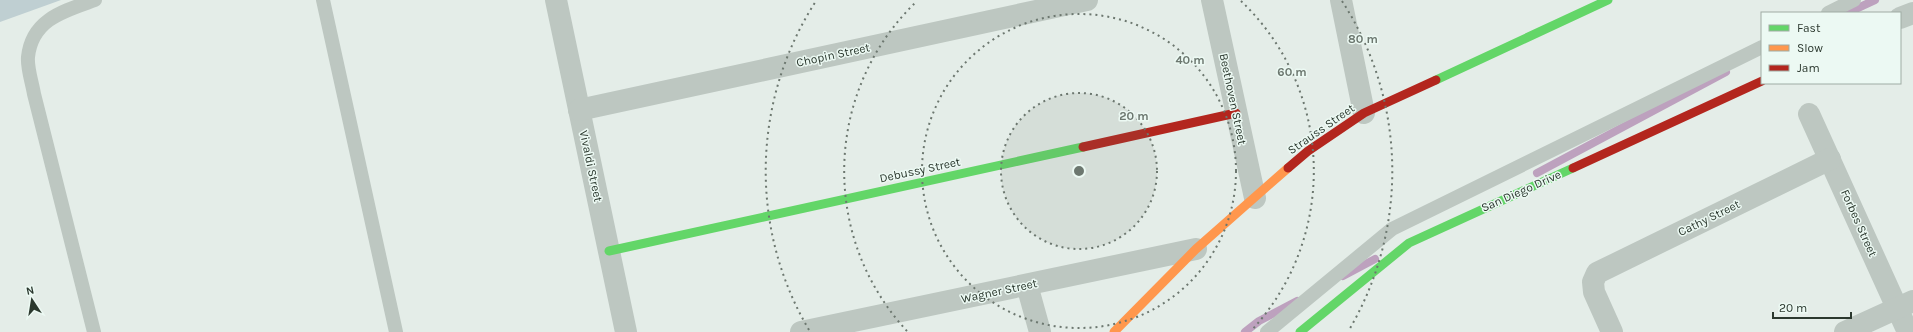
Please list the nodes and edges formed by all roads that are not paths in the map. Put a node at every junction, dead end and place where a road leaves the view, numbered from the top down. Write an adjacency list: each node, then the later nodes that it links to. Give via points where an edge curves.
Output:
1 (94, 0): 24 (lane, via 50,18 34,33 28,57 34,94)
2 (323, 0): 25 (lane)
3 (556, 0): 14 (street, Vivaldi Street)
4 (1087, 0): 14 (street, Chopin Street)
5 (1212, 0): 15 (street, Beethoven Street)
6 (1341, 0): 16 (street)
7 (1608, 0): 16 (street, Strauss Street)
8 (1854, 0): 9 (lane)
9 (1830, 12)
10 (1913, 13): 11 (street)
11 (1901, 18)
12 (1761, 47): 30 (lane, via 1392,229)
13 (1761, 81): 31 (street, San Diego Drive, via 1409,243)
14 (579, 110): 21 (street, Vivaldi Street)
15 (1236, 113): 19 (street, Beethoven Street); 21 (street, Debussy Street)
16 (1364, 113): 19 (street, Strauss Street, via 1308,150)
17 (1810, 114): 18 (street, Forbes Street)
18 (1830, 159): 23 (street, Forbes Street); 32 (street, Cathy Street, via 1597,273 1593,282 1594,292)
19 (1255, 198): 20 (street, Strauss Street)
20 (1196, 249): 22 (street, Wagner Street); 29 (street, Strauss Street)
21 (609, 251): 26 (street, Vivaldi Street)
22 (1027, 285): 27 (street, Wagner Street); 28 (street)
23 (1905, 305): 33 (street); 34 (street, Forbes Street)
24 (94, 332)
25 (396, 332)
26 (626, 332)
27 (801, 332)
28 (1040, 332)
29 (1114, 332)
30 (1267, 332)
31 (1300, 332)
32 (1612, 332)
33 (1845, 332)
34 (1908, 332)

